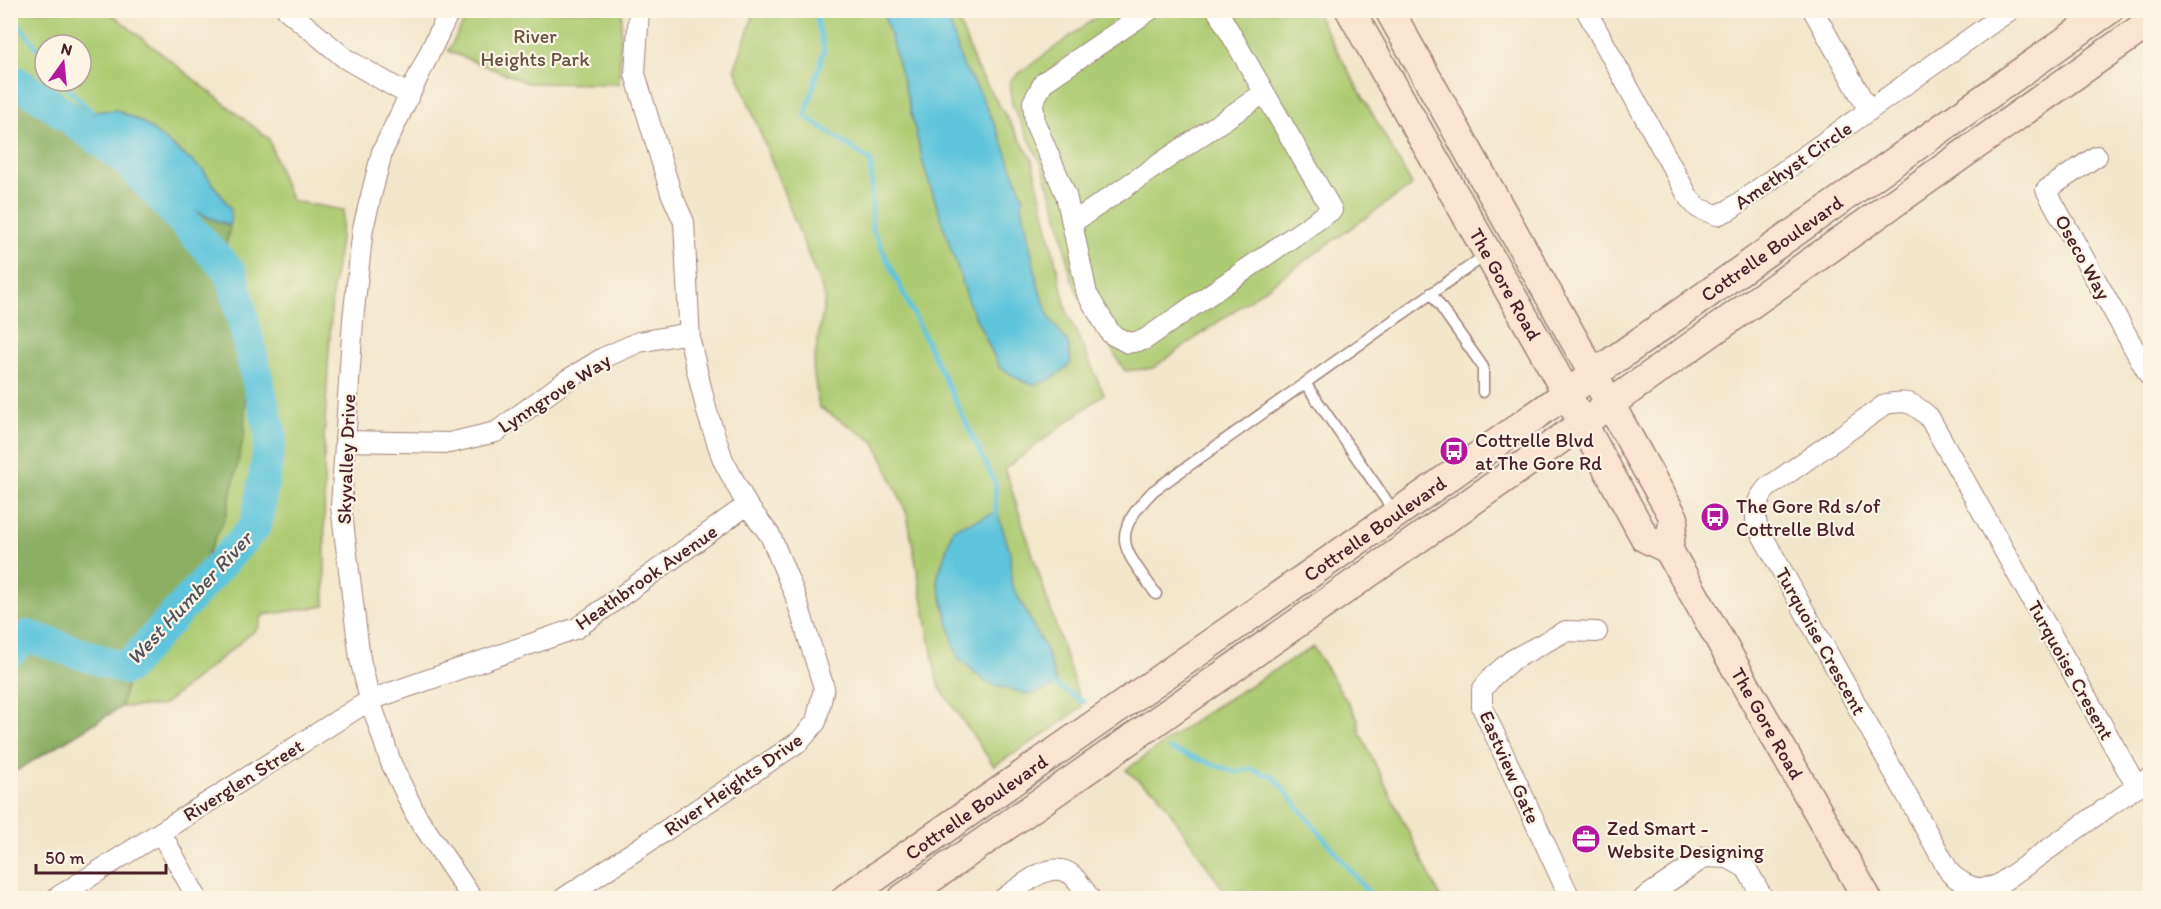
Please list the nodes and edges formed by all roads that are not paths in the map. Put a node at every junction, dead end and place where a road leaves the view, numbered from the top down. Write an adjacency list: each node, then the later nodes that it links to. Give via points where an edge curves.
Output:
1 (287, 10): 14 (street, via 346,59)
2 (450, 10): 14 (street, Skyvalley Drive)
3 (639, 10): 20 (street, River Heights Drive, via 635,74 671,193 684,222)
4 (1150, 10): 17 (street, via 1044,82 1033,102 1035,123 1066,195)
5 (1217, 10): 13 (street)
6 (1350, 10): 18 (main road, The Gore Road)
7 (1389, 10): 22 (main road, The Gore Road)
8 (1586, 10): 15 (street, Amethyst Circle, via 1689,198 1707,212 1724,213)
9 (1813, 10): 15 (street)
10 (2010, 10): 15 (street, Amethyst Circle)
11 (2109, 10): 22 (main road, Cottrelle Boulevard)
12 (2151, 22): 26 (main road, Cottrelle Boulevard)
13 (1264, 93): 17 (street); 17 (street, via 1332,210 1144,340 1128,343 1111,334 1087,294)
14 (409, 95): 28 (street, Skyvalley Drive, via 382,152 363,228 352,320)
15 (1869, 111)
16 (2097, 156): 21 (street, Oseco Way, via 2046,190)
17 (1072, 223)
18 (1487, 254): 19 (lane); 25 (main road, The Gore Road)
19 (1431, 293): 23 (lane); 24 (lane, via 1483,367)
20 (690, 333): 28 (street, Lynngrove Way, via 639,342 603,358 496,432 449,443); 29 (street, River Heights Drive, via 707,412 723,460)
21 (2148, 368)
22 (1593, 374): 25 (main road, Cottrelle Boulevard); 26 (main road, The Gore Road)
23 (1305, 383): 30 (lane); 33 (lane, via 1153,491 1136,509 1125,529 1126,550)
24 (1483, 392)
25 (1566, 394): 27 (main road, The Gore Road); 30 (main road, Cottrelle Boulevard)
26 (1610, 404): 27 (main road, Cottrelle Boulevard); 31 (main road, The Gore Road, via 1674,518)
27 (1582, 424): 31 (main road, The Gore Road, via 1645,538); 43 (main road, Cottrelle Boulevard)
28 (345, 441): 35 (street, Skyvalley Drive, via 341,506 360,659)
29 (747, 505): 35 (street, Heathbrook Avenue, via 577,628); 41 (street, River Heights Drive, via 770,535 798,605 824,688 816,722 800,741)
30 (1396, 514): 42 (main road, Cottrelle Boulevard)
31 (1668, 549): 49 (main road, The Gore Road)
32 (2006, 554): 36 (street, Turquoise Cresent); 36 (street, Turquoise Crescent, via 1929,417 1915,404 1902,401 1886,404 1767,488 1758,499 1755,512 1757,526 1835,667 1950,873 1962,883 1975,889 1998,885)
33 (1156, 594)
34 (1597, 632): 46 (street, Eastview Gate, via 1566,631 1512,660 1482,690 1482,707)
35 (370, 700): 37 (street, Riverglen Street); 40 (street, Skyvalley Drive, via 416,815)
36 (2144, 782)
37 (161, 832): 38 (street, Riverglen Street); 39 (street)
38 (56, 898)
39 (197, 898)
40 (472, 898)
41 (564, 898)
42 (846, 898)
43 (903, 898)
44 (1004, 898): 45 (street, via 1050,870 1072,875)
45 (1090, 898)
46 (1570, 898)
47 (1644, 898): 48 (street, via 1705,857 1728,858 1746,868)
48 (1763, 898)
49 (1867, 898)

